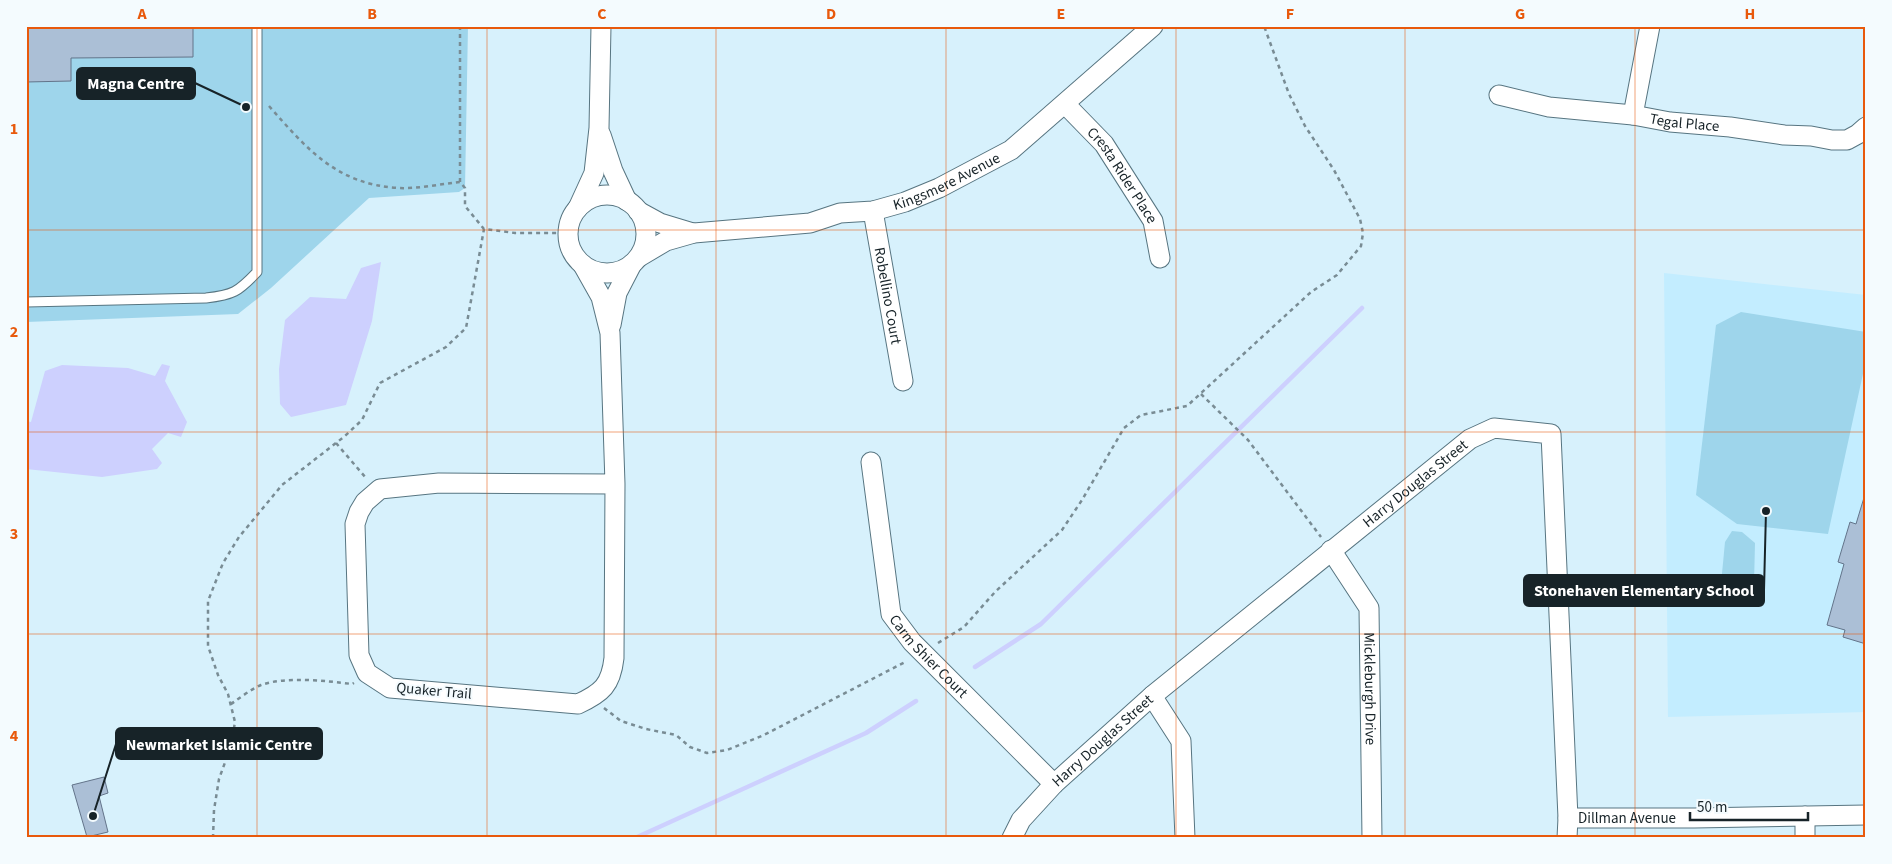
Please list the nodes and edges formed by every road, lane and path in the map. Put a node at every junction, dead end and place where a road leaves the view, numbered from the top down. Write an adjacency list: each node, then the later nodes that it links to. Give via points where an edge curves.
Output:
1 (257, 26): 23 (lane, via 257,272 243,287 229,295 206,298)
2 (460, 26): 13 (path)
3 (600, 26): 12 (street)
4 (1153, 26): 9 (street, Kingsmere Avenue)
5 (1264, 26): 26 (path, via 1289,94 1360,219 1361,246 1337,275 1311,292)
6 (1650, 26): 10 (street)
7 (1499, 95): 10 (street, Tegal Place, via 1550,107)
8 (264, 100): 13 (path, via 298,139 327,165 364,183 400,188)
9 (1065, 104): 16 (street, Kingsmere Avenue, via 1010,150 939,188); 20 (street, Cresta Rider Place, via 1104,144 1153,221)
10 (1633, 115): 11 (street, Tegal Place, via 1832,140 1846,140)
11 (1866, 127)
12 (599, 128): 14 (street, via 612,171); 15 (street, via 594,173)
13 (460, 182): 17 (path, via 465,188 465,206)
14 (633, 206): 15 (street, via 618,197 604,196); 19 (street, Kingsmere Avenue, via 660,223); 21 (street, via 643,219 646,232 645,243)
15 (578, 208): 18 (street)
16 (872, 211): 19 (street, Kingsmere Avenue, via 840,213 810,222); 25 (street, Robellino Court)
17 (484, 229): 18 (path, via 515,233); 27 (path, via 466,328 446,348 380,383 362,420)
18 (568, 233): 22 (street, via 571,249)
19 (694, 233): 21 (street, Kingsmere Avenue, via 666,240)
20 (1160, 258)
21 (635, 260): 22 (street, via 620,271 607,273 596,272); 24 (street, via 617,293)
22 (583, 265): 24 (street, via 601,297)
23 (26, 302)
24 (610, 333): 29 (street)
25 (903, 381)
26 (1201, 394): 31 (path, via 1248,440); 32 (path, via 1186,406 1141,415 1124,428 1062,530 995,592 964,627)
27 (336, 443): 30 (path); 36 (path, via 282,485 239,537 223,563 208,601 208,646)
28 (871, 462): 32 (street, Carm Shier Court, via 891,614)
29 (615, 484): 30 (street, via 439,483); 35 (street, via 612,672 610,680)
30 (376, 492): 33 (street, via 359,512 355,536 359,655)
31 (1331, 550): 34 (street, Harry Douglas Street); 40 (street, Harry Douglas Street, via 1470,439 1494,428 1551,434); 44 (street, Mickleburgh Drive, via 1369,608)
32 (923, 653): 35 (path, via 764,735 727,750 707,753 690,747 676,735 621,721); 37 (street, Carm Shier Court)
33 (367, 673): 35 (street, Quaker Trail, via 390,688 578,704); 36 (path, via 352,684 320,680 261,685)
34 (1152, 696): 37 (street, Harry Douglas Street); 43 (street, via 1181,741)
35 (591, 698)
36 (231, 704): 41 (path, via 235,722 231,746 219,779)
37 (1054, 784): 42 (street, Harry Douglas Street, via 1021,820)
38 (1866, 815): 39 (street, Dillman Avenue)
39 (1805, 816): 40 (street, Dillman Avenue); 46 (street)
40 (1568, 818): 45 (street)
41 (213, 838)
42 (1012, 838)
43 (1185, 838)
44 (1372, 838)
45 (1567, 838)
46 (1805, 838)

